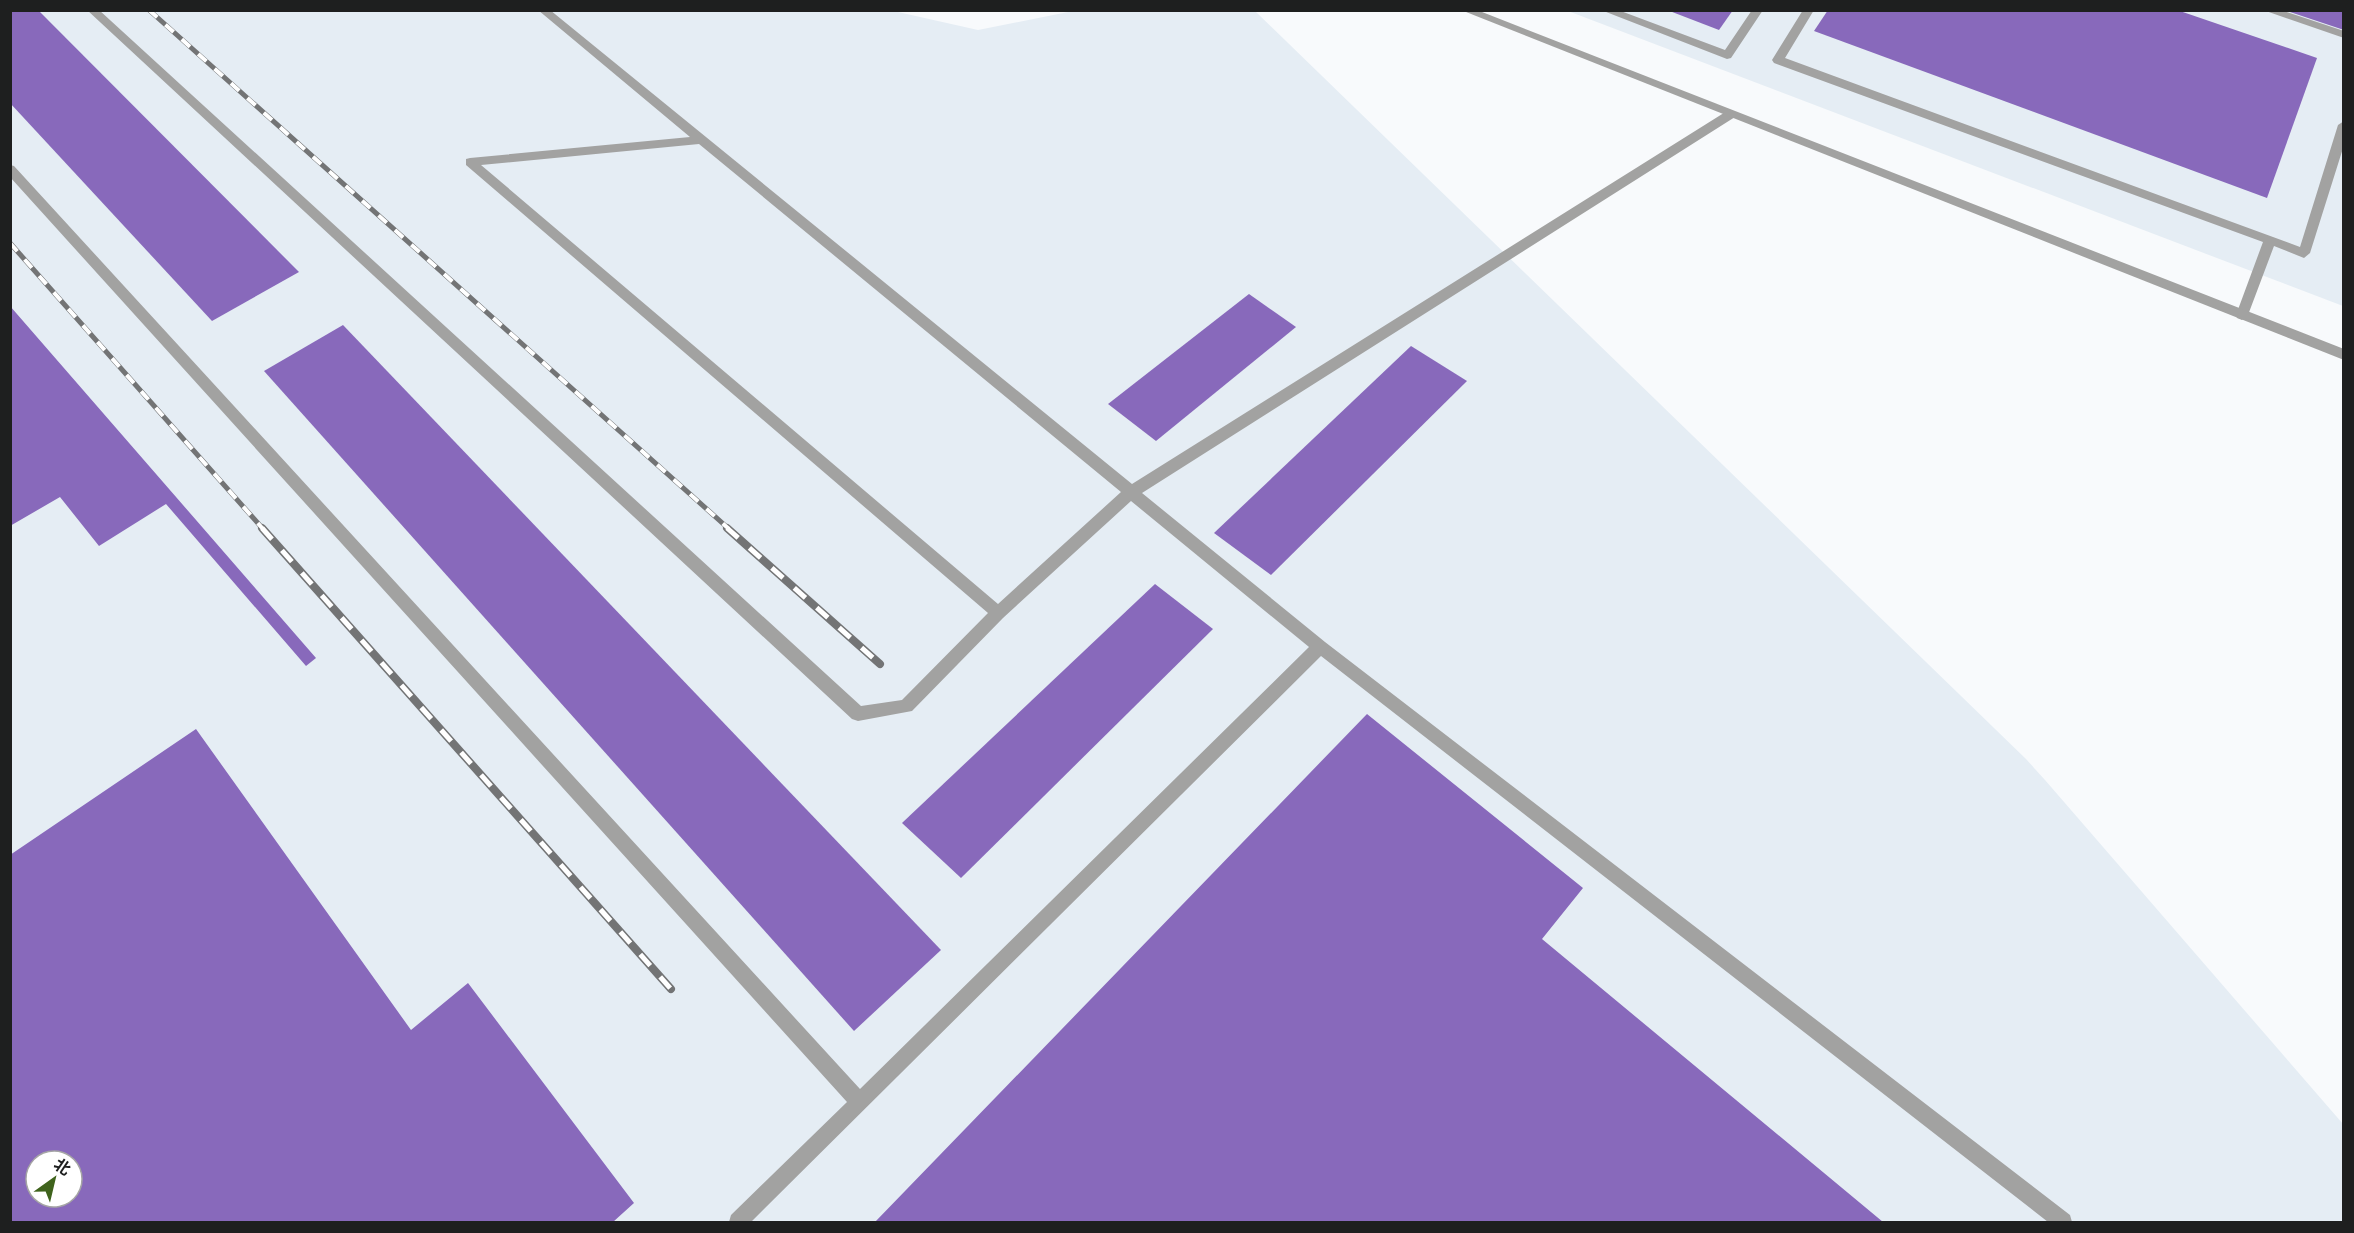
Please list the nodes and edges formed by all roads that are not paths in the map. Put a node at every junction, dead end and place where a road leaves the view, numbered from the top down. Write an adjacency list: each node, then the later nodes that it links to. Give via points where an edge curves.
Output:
1 (92, 10): 17 (street, via 858,714 906,706)
2 (543, 10): 11 (street)
3 (1466, 10): 9 (street)
4 (1606, 10): 5 (street, via 1727,55)
5 (1758, 10)
6 (1809, 10): 13 (street, via 1778,60)
7 (2268, 10): 8 (street)
8 (2343, 35)
9 (1731, 114): 14 (street); 16 (street)
10 (2343, 125): 13 (street, via 2304,253)
11 (701, 140): 16 (street); 17 (street, via 470,162)
12 (10, 169): 19 (street)
13 (2270, 240): 14 (street)
14 (2242, 315): 15 (street)
15 (2343, 355)
16 (1131, 492): 17 (street); 18 (street)
17 (999, 613)
18 (1320, 647): 19 (street); 21 (street)
19 (859, 1102): 20 (street)
20 (738, 1222)
21 (2063, 1222)

